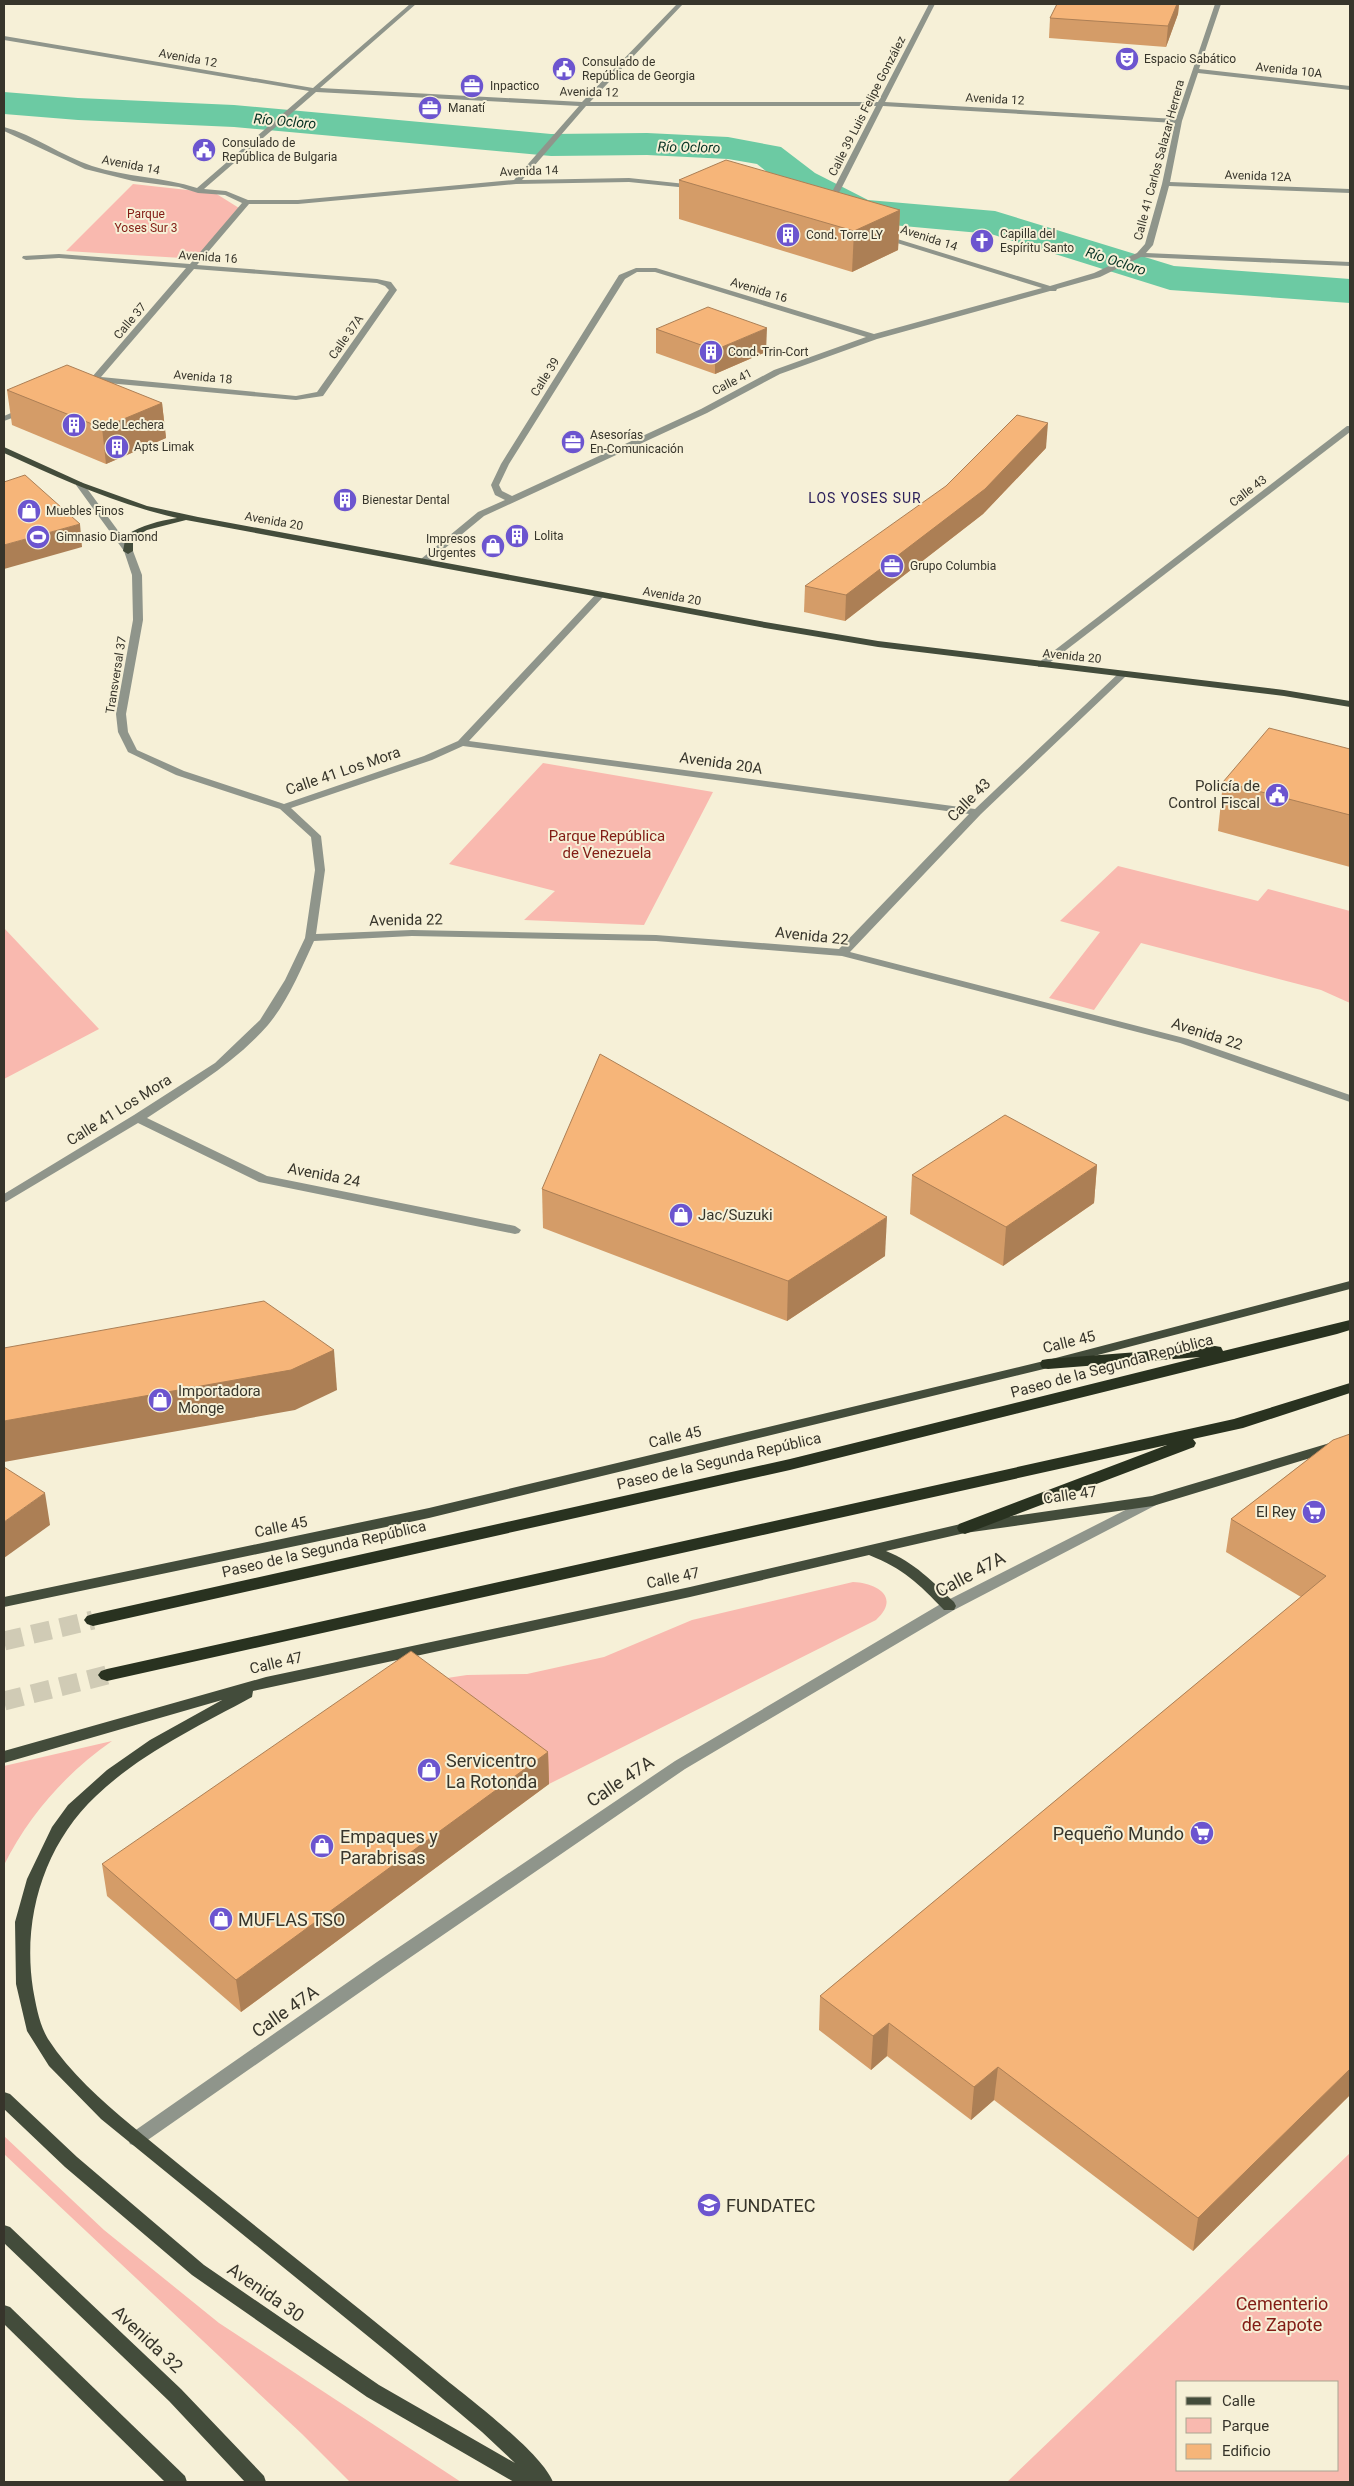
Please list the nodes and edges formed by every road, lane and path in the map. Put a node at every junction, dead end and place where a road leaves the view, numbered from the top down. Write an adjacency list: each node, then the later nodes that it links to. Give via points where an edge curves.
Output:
1 (413, 4): 8 (street)
2 (680, 4): 9 (street)
3 (932, 4): 10 (street, Calle 39 Luis Felipe González)
4 (1218, 4): 6 (street, Calle 41 Carlos Salazar Herrera)
5 (4, 38): 8 (street, Avenida 12)
6 (1195, 71): 7 (street, Avenida 10A); 11 (street, Calle 41 Carlos Salazar Herrera)
7 (1350, 88)
8 (314, 90): 9 (street, Avenida 12); 16 (street)
9 (584, 104): 10 (street, Avenida 12); 13 (street)
10 (882, 104): 11 (street, Avenida 12); 19 (street, Calle 39 Luis Felipe González, via 836,191)
11 (1179, 121): 14 (street, Calle 41 Carlos Salazar Herrera)
12 (4, 129): 16 (street, Avenida 14, via 88,167)
13 (516, 182): 15 (street, Avenida 14, via 630,180); 18 (street, Avenida 14, via 298,202)
14 (1166, 184): 17 (street, Avenida 12A); 21 (street, Calle 41 Carlos Salazar Herrera, via 1149,246)
15 (707, 188)
16 (198, 191): 18 (street, Avenida 14, via 226,193)
17 (1350, 191)
18 (247, 202): 25 (street, Calle 37)
19 (823, 207)
20 (874, 232): 28 (street, Avenida 14)
21 (1140, 255): 23 (street, Calle 41 Carlos Salazar Herrera); 24 (street)
22 (26, 258): 25 (street, Avenida 16, via 59,256)
23 (1132, 260): 28 (street, Calle 41)
24 (1350, 264)
25 (189, 268): 27 (street, Avenida 16); 30 (street, Calle 37)
26 (636, 270): 29 (street, Avenida 16, via 656,270); 38 (street, Calle 39, via 622,277 505,464 495,486 498,493)
27 (388, 284): 32 (street, Calle 37A, via 393,290 320,394)
28 (1053, 289): 29 (street, Calle 41)
29 (874, 337): 38 (street, Calle 41, via 777,372 704,410)
30 (95, 379): 31 (street, Calle 37); 32 (street, Avenida 18)
31 (77, 387)
32 (309, 397)
33 (31, 407): 34 (street)
34 (4, 419)
35 (1350, 428): 43 (street, Calle 43)
36 (4, 450): 37 (main road, Avenida 20)
37 (80, 485): 39 (main road, Avenida 20, via 144,508); 40 (street, Transversal 37)
38 (511, 499): 41 (street, Calle 41, via 481,514)
39 (198, 520): 40 (main road, via 175,520 144,528 129,537); 41 (main road, Avenida 20)
40 (128, 551): 47 (street, Transversal 37, via 138,575 138,620 121,714 122,732 133,752 180,773)
41 (424, 561): 42 (main road, Avenida 20)
42 (600, 595): 43 (main road, Avenida 20, via 878,644); 46 (street, Calle 41 Los Mora)
43 (1041, 665): 44 (main road, Avenida 20)
44 (1123, 674): 45 (main road, Avenida 20); 48 (street, Calle 43)
45 (1350, 704)
46 (462, 743): 47 (street, Calle 41 Los Mora, via 428,758); 48 (street, Avenida 20A)
47 (284, 807): 49 (street, Calle 41 Los Mora, via 316,836 320,870)
48 (977, 812): 50 (street, Calle 43)
49 (310, 938): 50 (street, Avenida 22, via 412,933 656,938); 52 (street, Calle 41 Los Mora, via 292,980 264,1022 219,1065)
50 (842, 953): 51 (street, Avenida 22, via 1184,1041)
51 (1350, 1099)
52 (138, 1118): 53 (street, Calle 41 Los Mora); 54 (street, Avenida 24, via 263,1180)
53 (4, 1199)
54 (515, 1230)
55 (1350, 1285): 58 (main road, Calle 45)
56 (1350, 1325): 57 (highway, Paseo de la Segunda República)
57 (1264, 1347): 58 (highway); 67 (highway, Paseo de la Segunda República, via 1074,1397 792,1464)
58 (1048, 1364): 65 (main road, Calle 45, via 429,1513)
59 (1350, 1388): 60 (highway)
60 (1237, 1424): 63 (highway); 68 (highway)
61 (1350, 1441): 62 (main road, Calle 47)
62 (1154, 1501): 63 (main road, Calle 47); 66 (street, Calle 47A)
63 (966, 1528): 64 (main road, Calle 47)
64 (869, 1550): 66 (main road, via 898,1561); 69 (main road, Calle 47, via 690,1592)
65 (4, 1602)
66 (949, 1606): 72 (street, Calle 47A, via 680,1765)
67 (93, 1620)
68 (107, 1675)
69 (266, 1682): 70 (main road, Calle 47); 72 (main road, via 145,1750 108,1775 71,1811 48,1850 23,1920 27,2003 41,2042 76,2084)
70 (4, 1757)
71 (4, 2098): 77 (main road, Avenida 30, via 71,2162 198,2270 372,2391)
72 (136, 2139): 78 (main road, via 398,2349 522,2455)
73 (4, 2232): 76 (main road, Avenida 32, via 175,2395)
74 (4, 2313): 75 (main road)
75 (178, 2482)
76 (258, 2482)
77 (531, 2482)
78 (544, 2482)

